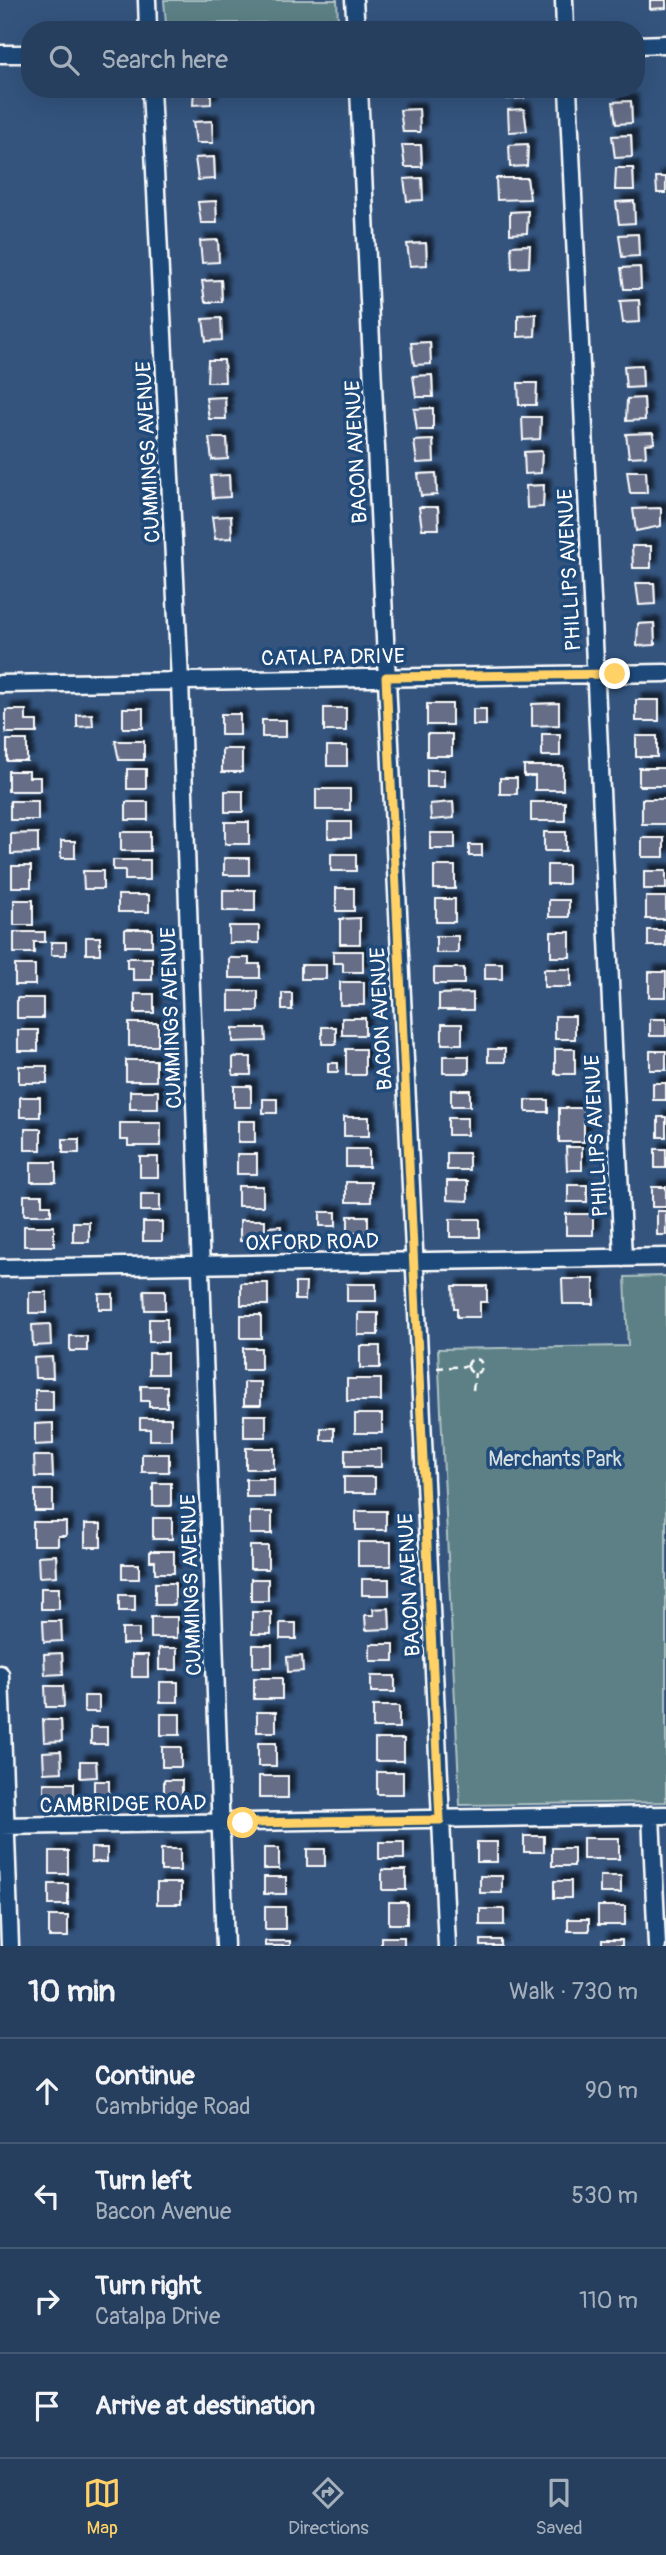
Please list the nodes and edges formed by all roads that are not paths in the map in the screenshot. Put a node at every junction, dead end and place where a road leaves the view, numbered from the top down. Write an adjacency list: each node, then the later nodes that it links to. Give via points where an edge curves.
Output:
1 (147, 0): 4 (street)
2 (355, 0): 5 (street)
3 (564, 0): 6 (street)
4 (148, 21)
5 (356, 21)
6 (565, 21)
7 (666, 44): 8 (street)
8 (645, 45)
9 (0, 54): 10 (street)
10 (21, 54)
11 (151, 98): 17 (street, CUMMINGS AVENUE)
12 (359, 98): 16 (street, BACON AVENUE)
13 (568, 98): 15 (street, PHILLIPS AVENUE)
14 (666, 673): 15 (street, CATALPA DRIVE)
15 (594, 674): 16 (street, CATALPA DRIVE); 20 (street, PHILLIPS AVENUE)
16 (386, 677): 17 (street, CATALPA DRIVE); 21 (street, BACON AVENUE)
17 (180, 681): 18 (street, CATALPA DRIVE); 22 (street, CUMMINGS AVENUE)
18 (0, 684)
19 (666, 1257): 20 (street, OXFORD ROAD)
20 (623, 1258): 21 (street, OXFORD ROAD)
21 (413, 1261): 22 (street, OXFORD ROAD); 26 (street, BACON AVENUE)
22 (200, 1265): 23 (street, OXFORD ROAD); 27 (street, CUMMINGS AVENUE)
23 (0, 1268)
24 (0, 1674): 28 (street)
25 (658, 1815): 26 (street, CAMBRIDGE ROAD); 32 (street)
26 (440, 1820): 27 (street, CAMBRIDGE ROAD); 31 (street, BACON AVENUE)
27 (220, 1823): 28 (street, CAMBRIDGE ROAD); 30 (street, CUMMINGS AVENUE)
28 (3, 1826): 29 (street)
29 (10, 1946)
30 (225, 1946)
31 (447, 1946)
32 (657, 1946)

